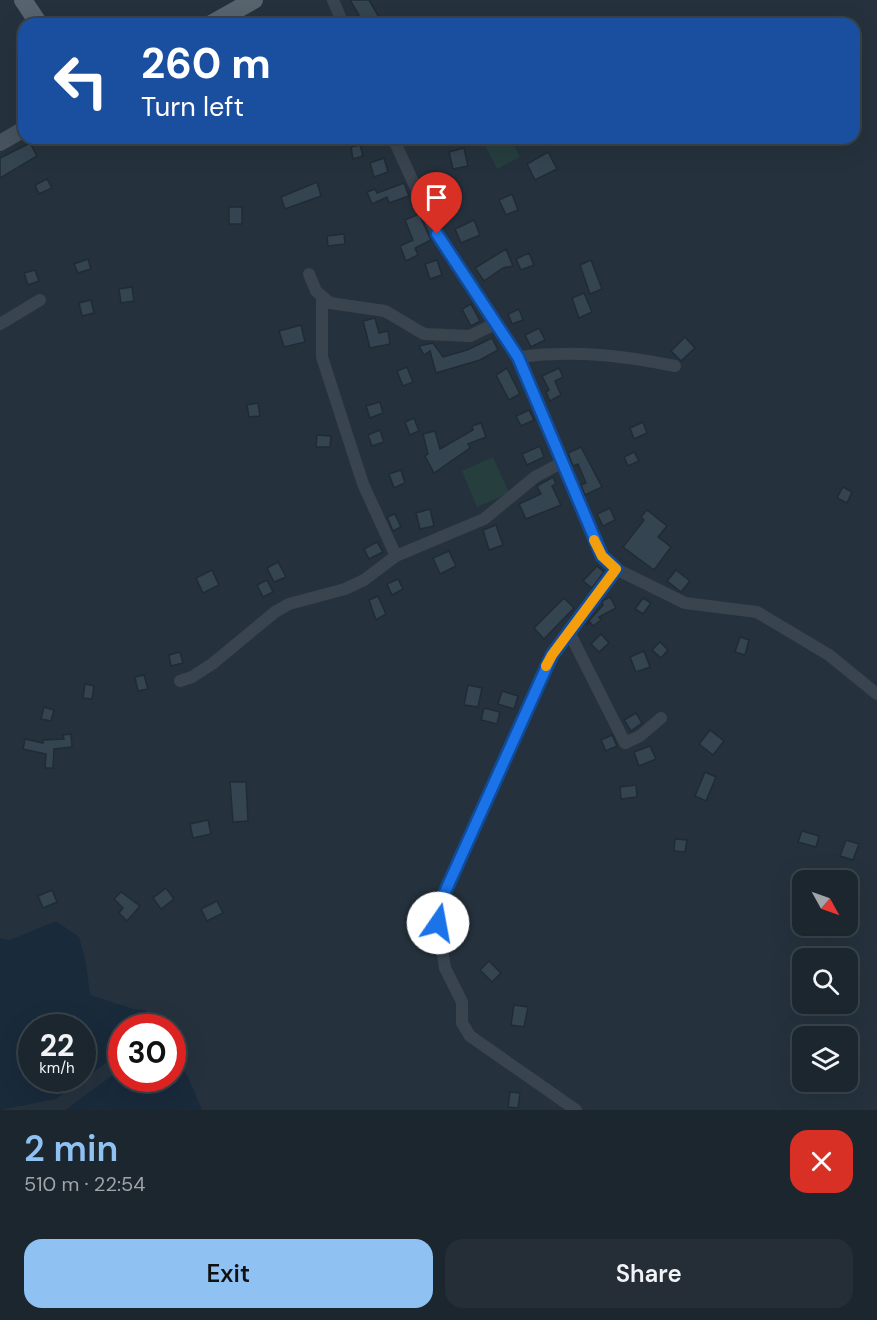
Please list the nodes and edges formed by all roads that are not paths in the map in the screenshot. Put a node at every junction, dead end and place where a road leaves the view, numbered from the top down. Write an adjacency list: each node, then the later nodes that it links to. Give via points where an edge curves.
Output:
1 (23, 0): 4 (main road)
2 (254, 0): 5 (main road)
3 (333, 0): 6 (street)
4 (35, 18)
5 (222, 18)
6 (340, 18)
7 (18, 132): 8 (main road)
8 (0, 143)
9 (396, 144): 13 (street, via 437,234)
10 (309, 274): 11 (street)
11 (322, 298): 13 (street, via 330,303 385,311 424,334 470,336); 18 (street, via 322,357 363,484)
12 (40, 300): 14 (street)
13 (497, 323): 15 (street)
14 (0, 324)
15 (518, 357): 16 (street, via 584,353); 17 (street)
16 (675, 366)
17 (561, 463): 18 (street, via 535,477 484,519); 19 (street, via 602,556)
18 (396, 556): 21 (street, via 345,589 289,604 275,612 212,664)
19 (616, 569): 20 (street); 22 (street, via 685,603 757,612 829,655)
20 (569, 632): 23 (street, via 626,743); 24 (street, via 552,655 527,706 445,892 438,923 445,968 462,1002 462,1023 470,1036)
21 (180, 681)
22 (877, 694)
23 (661, 718)
24 (576, 1110)

